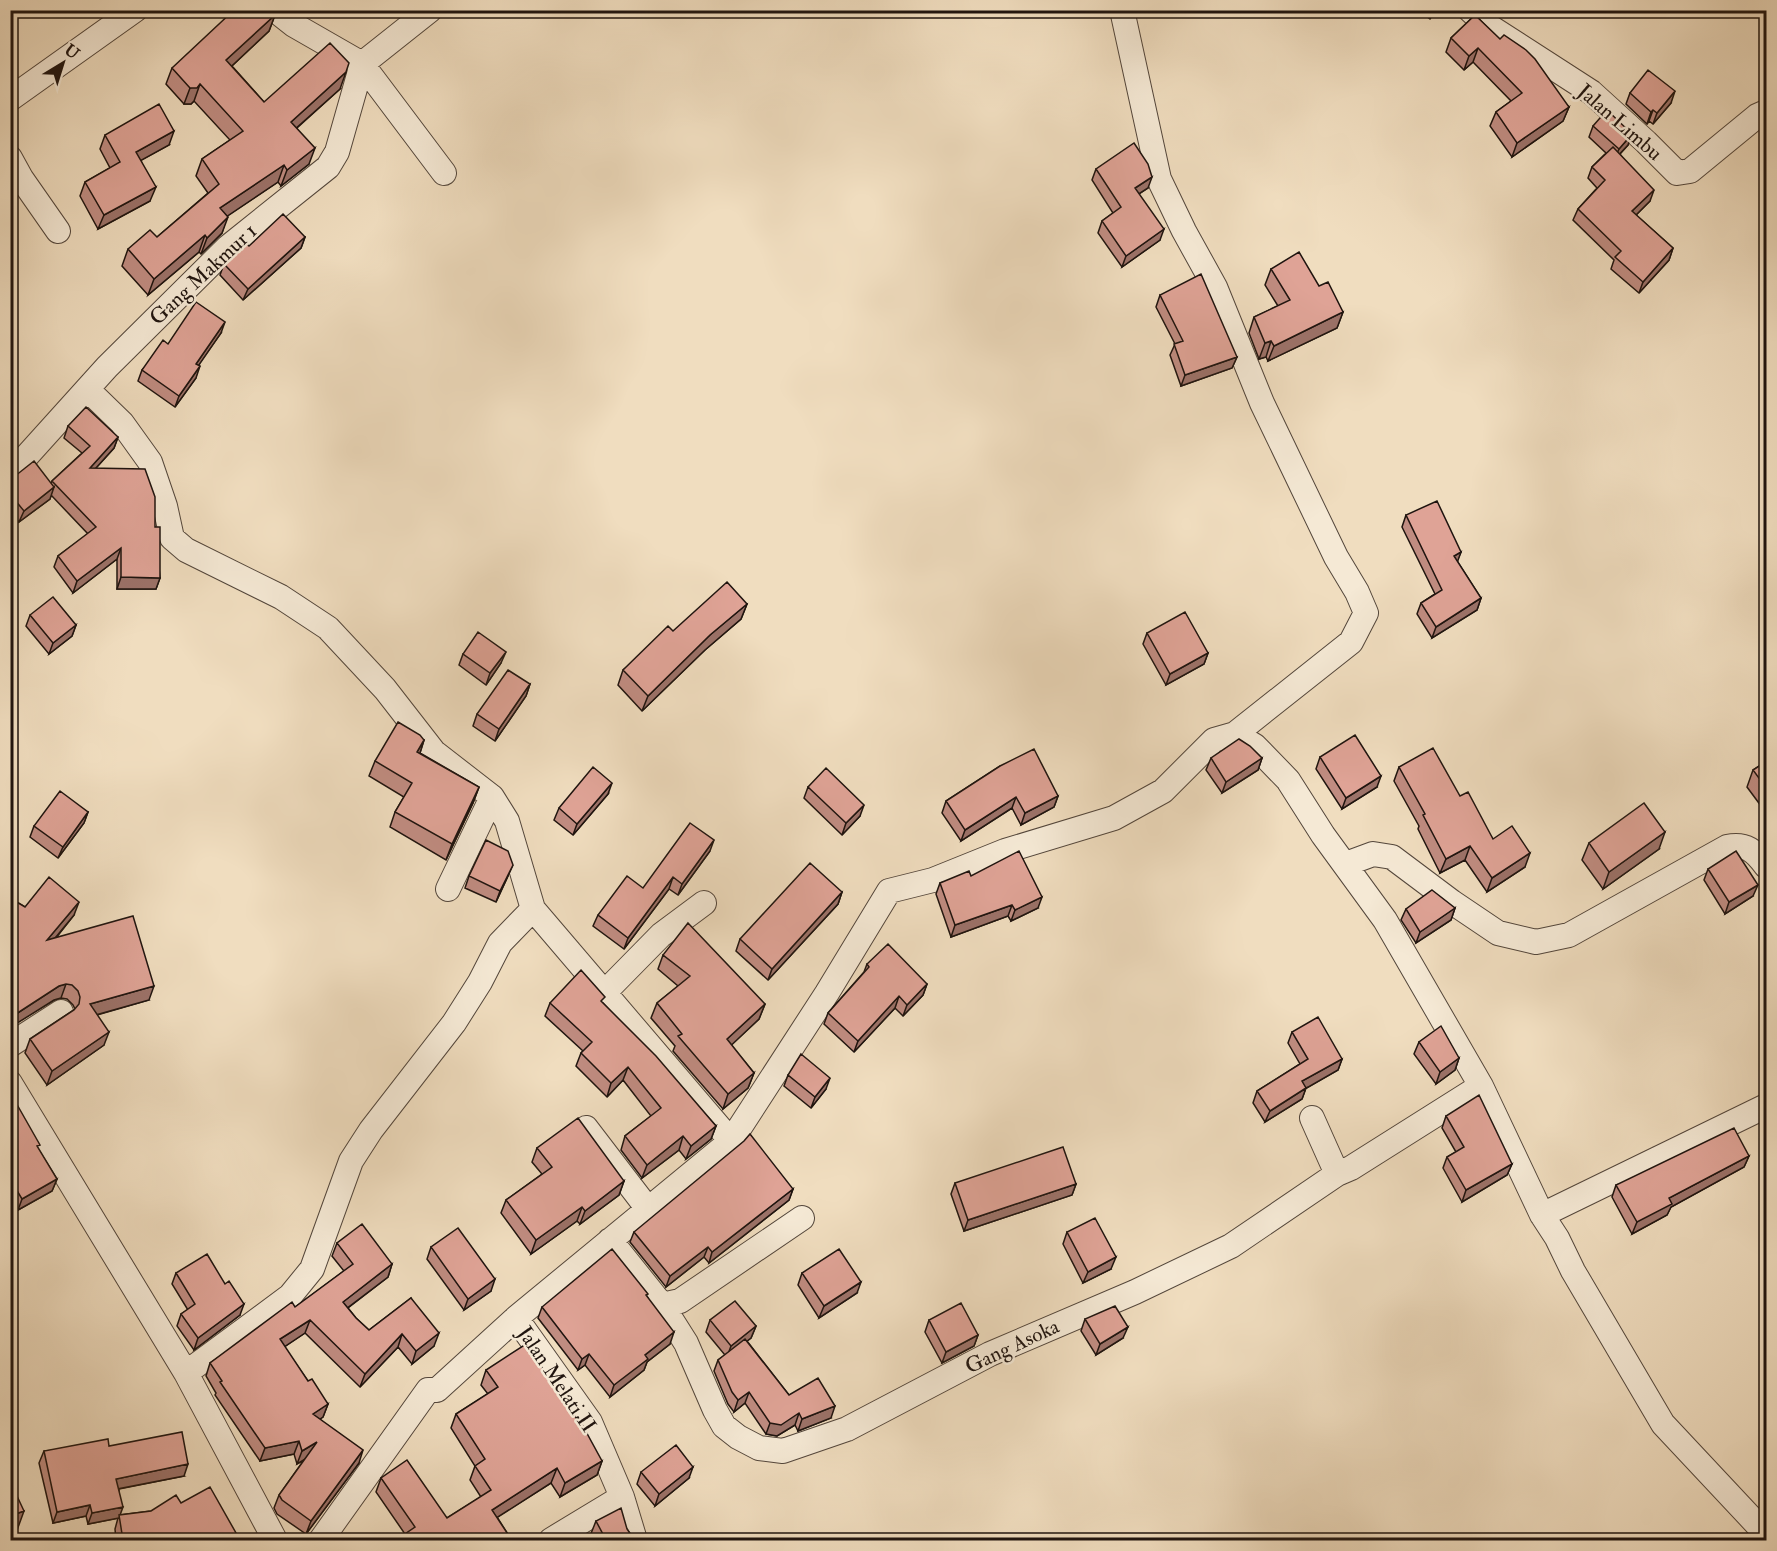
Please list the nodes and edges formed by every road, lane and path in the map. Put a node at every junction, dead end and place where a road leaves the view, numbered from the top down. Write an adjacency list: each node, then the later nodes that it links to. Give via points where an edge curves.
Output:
1 (135, 10): 7 (street)
2 (275, 10): 6 (street)
3 (430, 10): 6 (street)
4 (1122, 10): 14 (street, via 1159,179 1215,287 1262,403 1366,614 1351,642)
5 (1482, 15): 8 (street, Jalan Limbu, via 1591,92 1677,173 1690,171)
6 (362, 64): 9 (street); 12 (street, Gang Makmur 1, via 337,152 328,167 228,246)
7 (10, 99)
8 (1767, 112)
9 (444, 173)
10 (14, 174): 11 (street)
11 (58, 231)
12 (87, 389): 13 (street, Gang Makmur 1, via 24,459); 15 (street, via 122,423 150,462 172,538 186,550 281,597 328,628 434,752)
13 (10, 468)
14 (1235, 734): 16 (street, via 1255,746 1288,780); 29 (street, via 1214,740 1163,791 1114,818 1005,852 933,880 889,891)
15 (492, 797): 18 (street); 20 (street, via 507,821)
16 (1346, 864): 17 (street, via 1373,854 1392,857 1498,933 1536,942 1569,935 1727,847 1740,844); 25 (street, via 1385,921)
17 (1767, 866)
18 (448, 889)
19 (704, 903): 21 (street, via 661,935)
20 (533, 909): 21 (street); 37 (street, via 500,943 454,1023 351,1161 312,1269 290,1296)
21 (604, 993): 29 (street)
22 (61, 1012): 23 (street)
23 (10, 1045)
24 (10, 1083): 37 (street)
25 (1481, 1086): 30 (street, Gang Asoka); 32 (street)
26 (1767, 1106): 32 (street)
27 (1312, 1118): 30 (street)
28 (586, 1128): 31 (street)
29 (731, 1141): 31 (street)
30 (1337, 1174): 35 (street, Gang Asoka, via 1231,1246 990,1354 847,1429 783,1451 759,1448 724,1426 686,1343)
31 (648, 1209): 34 (street)
32 (1542, 1215): 39 (street, via 1663,1424)
33 (802, 1218): 35 (street, via 680,1301)
34 (610, 1240): 35 (street, Gang Asoka); 36 (street)
35 (662, 1305)
36 (516, 1318): 38 (street, Jalan Melati II, via 590,1422); 41 (street, via 437,1390 428,1390)
37 (186, 1373): 40 (street)
38 (622, 1497): 42 (street); 43 (street, Jalan Melati II)
39 (1767, 1534)
40 (275, 1540)
41 (321, 1540)
42 (551, 1540)
43 (635, 1540)

